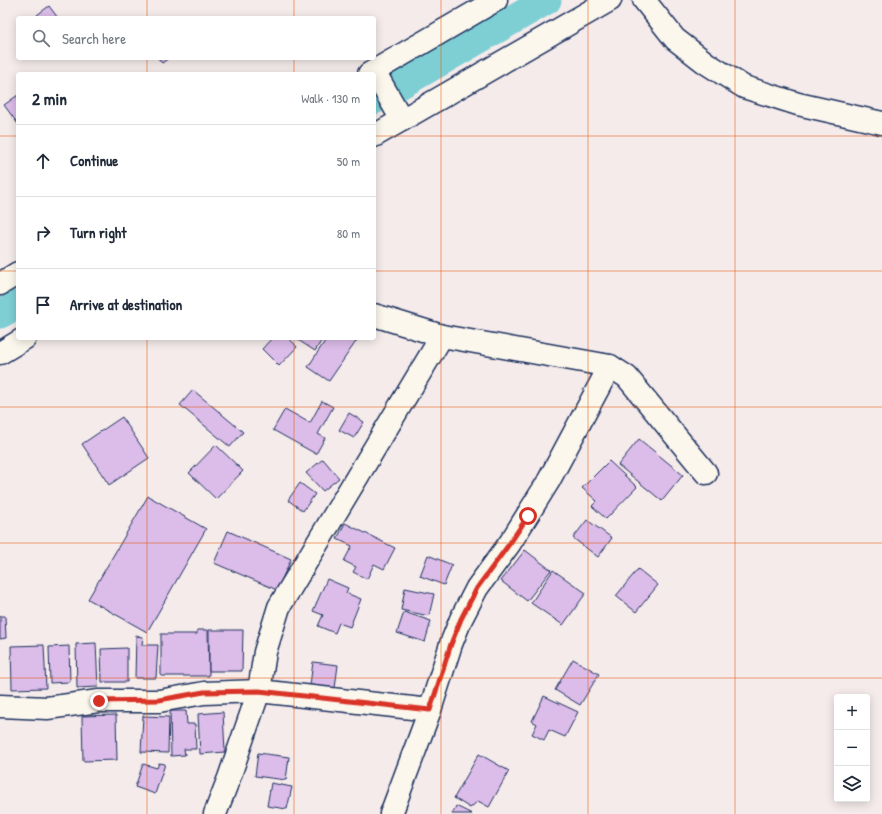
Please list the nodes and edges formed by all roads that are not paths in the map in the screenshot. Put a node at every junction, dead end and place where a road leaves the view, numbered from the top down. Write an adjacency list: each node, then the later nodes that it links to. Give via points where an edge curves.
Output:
1 (496, 0): 4 (street)
2 (610, 0): 6 (street)
3 (644, 0): 7 (street, via 675,39 744,87 798,104)
4 (376, 75)
5 (376, 78): 6 (street)
6 (399, 115): 8 (street)
7 (882, 123)
8 (376, 134)
9 (16, 275): 10 (street)
10 (0, 284)
11 (376, 316): 12 (street)
12 (442, 336): 15 (street); 17 (street, via 280,607 265,652)
13 (23, 340): 14 (street)
14 (0, 353)
15 (610, 366): 16 (street, via 627,377); 19 (street, via 528,516 477,588 451,644)
16 (706, 473)
17 (259, 691): 18 (street, via 204,692 159,700 99,701 47,708); 19 (street); 20 (street)
18 (0, 706)
19 (430, 710): 21 (street)
20 (215, 814)
21 (391, 814)

